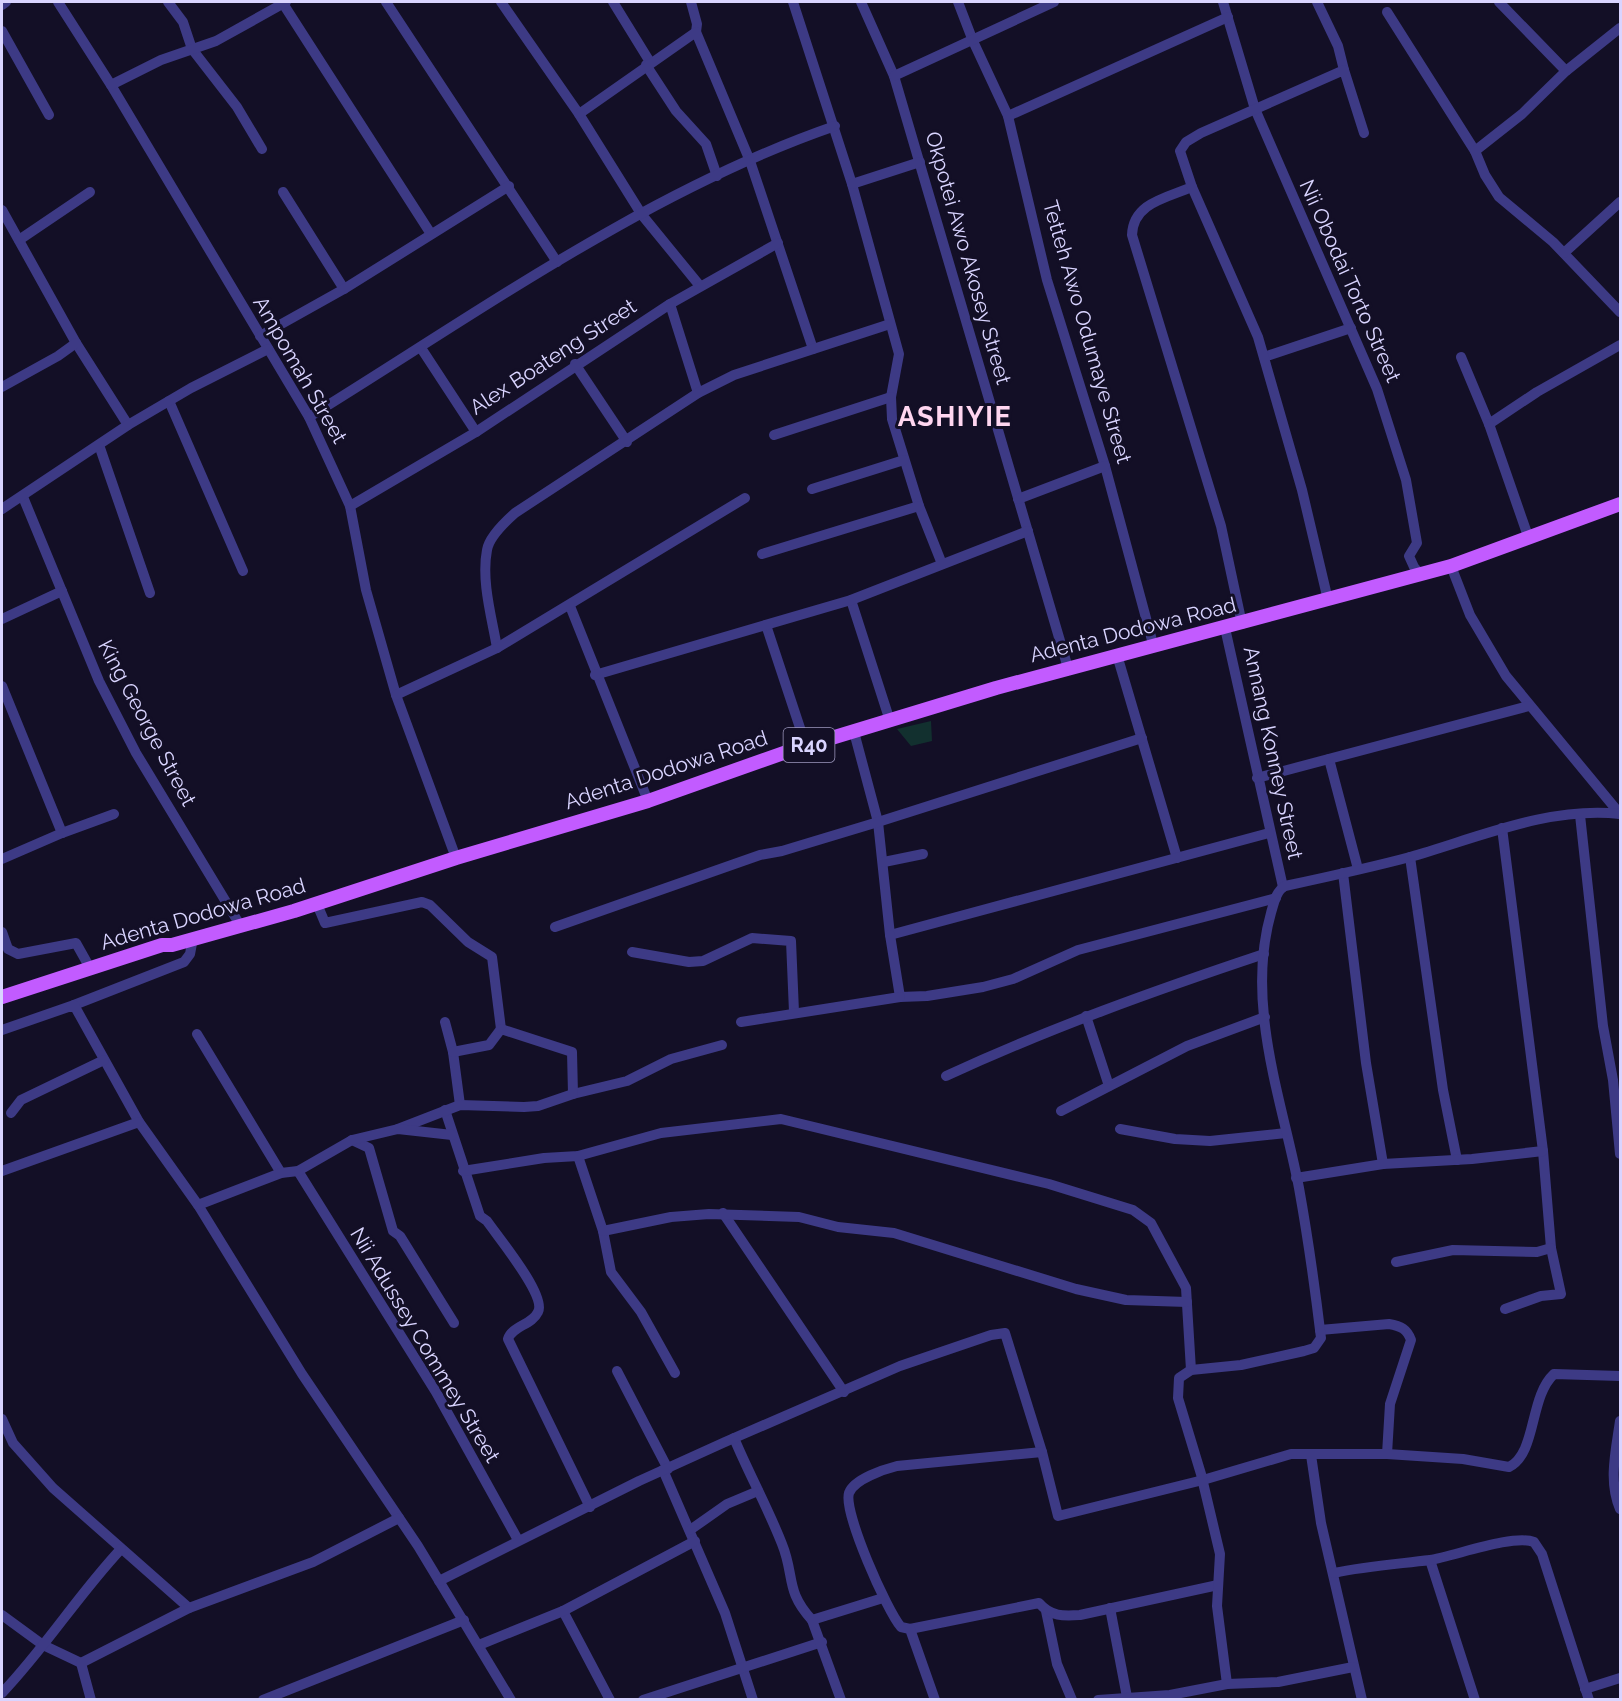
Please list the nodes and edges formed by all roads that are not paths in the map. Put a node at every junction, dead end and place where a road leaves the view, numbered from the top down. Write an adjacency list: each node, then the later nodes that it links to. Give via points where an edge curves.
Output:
1 (6, 2): 16 (street)
2 (58, 2): 28 (street, Ampomah Street)
3 (168, 2): 23 (street, via 183,22)
4 (284, 2): 23 (street, via 216,41); 48 (street)
5 (387, 2): 41 (street)
6 (501, 2): 30 (street)
7 (613, 2): 24 (street)
8 (691, 2): 21 (street)
9 (793, 2): 33 (street)
10 (861, 2): 27 (street, Okpotei Awo Akosey Street)
11 (958, 2): 22 (street, Tetteh Awo Odumaye Street)
12 (1054, 2): 22 (street)
13 (1223, 2): 18 (street, Nii Obodai Torto Street)
14 (1317, 2): 25 (street, via 1338,46)
15 (1499, 2): 26 (street)
16 (2, 5)
17 (1387, 12): 36 (street)
18 (1228, 17): 29 (street, Nii Obodai Torto Street); 32 (street)
19 (1620, 28): 26 (street)
20 (2, 30): 31 (street)
21 (696, 32): 24 (street); 37 (street)
22 (973, 41): 27 (street); 32 (street, Tetteh Awo Odumaye Street)
23 (192, 49): 28 (street, via 135,71); 35 (street, via 243,115)
24 (648, 63): 30 (street); 39 (street, via 676,111 706,144)
25 (1344, 70): 29 (street); 34 (street)
26 (1566, 71): 36 (street, via 1522,114)
27 (894, 76): 38 (street, Okpotei Awo Akosey Street)
28 (111, 85): 59 (street, Ampomah Street)
29 (1255, 109): 42 (street, via 1186,142 1180,151); 58 (street, Nii Obodai Torto Street)
30 (579, 114): 47 (street)
31 (50, 115)
32 (1008, 116): 80 (street, Tetteh Awo Odumaye Street, via 1047,280)
33 (835, 126): 37 (street); 40 (street)
34 (1364, 133)
35 (262, 149)
36 (1475, 151): 51 (street, via 1499,197)
37 (750, 161): 39 (street); 50 (street)
38 (920, 162): 40 (street); 84 (street, Okpotei Awo Akosey Street)
39 (717, 176): 47 (street)
40 (852, 184): 57 (street)
41 (509, 186): 48 (street); 52 (street)
42 (1192, 187): 65 (street); 102 (street, via 1140,211 1132,225 1132,236 1221,526)
43 (90, 192): 49 (street)
44 (283, 192): 54 (street)
45 (1620, 202): 51 (street)
46 (2, 210): 49 (street)
47 (642, 215): 52 (street); 53 (street)
48 (431, 234): 54 (street)
49 (19, 240): 60 (street)
50 (778, 243): 53 (street, Alex Boateng Street); 64 (street)
51 (1564, 253): 56 (street)
52 (557, 262): 62 (street)
53 (700, 286): 55 (street, Alex Boateng Street)
54 (344, 289): 59 (street)
55 (670, 304): 67 (street, Alex Boateng Street); 69 (street)
56 (1620, 312)
57 (890, 324): 64 (street); 70 (street, via 900,354)
58 (1351, 328): 65 (street); 95 (street, Nii Obodai Torto Street, via 1377,389 1406,480 1417,543 1409,556)
59 (260, 336): 63 (street, Ampomah Street)
60 (75, 343): 68 (street); 74 (street)
61 (1620, 345): 73 (street)
62 (421, 348): 72 (street); 75 (street)
63 (268, 349): 71 (street); 72 (street, Ampomah Street)
64 (813, 349): 69 (street, via 734,375)
65 (1264, 357): 99 (street)
66 (1461, 357): 73 (street)
67 (575, 364): 75 (street, Alex Boateng Street); 77 (street)
68 (2, 387)
69 (698, 393): 77 (street)
70 (891, 397): 76 (street); 79 (street, via 892,419)
71 (169, 401): 74 (street); 94 (street)
72 (309, 417): 86 (street, Ampomah Street)
73 (1489, 424): 90 (street)
74 (128, 425): 78 (street)
75 (476, 432): 86 (street, Alex Boateng Street)
76 (774, 435)
77 (627, 442): 106 (street, via 515,513 492,540 487,550 487,586)
78 (99, 445): 82 (street); 97 (street)
79 (904, 460): 81 (street); 87 (street)
80 (1105, 466): 84 (street); 105 (street, Tetteh Awo Odumaye Street)
81 (812, 489)
82 (23, 497): 88 (street); 96 (street, King George Street)
83 (745, 498): 100 (street)
84 (1018, 499): 89 (street, Okpotei Awo Akosey Street)
85 (1620, 504): 90 (main road, Adenta Dodowa Road / R40)
86 (350, 506): 111 (street, Ampomah Street, via 366,590)
87 (919, 506): 91 (street); 92 (street)
88 (2, 509)
89 (1028, 531): 92 (street); 108 (street, Okpotei Awo Akosey Street)
90 (1529, 539): 93 (main road, Adenta Dodowa Road / R40)
91 (762, 554)
92 (942, 564): 98 (street)
93 (1451, 566): 95 (main road, Adenta Dodowa Road / R40); 112 (street, via 1490,653)
94 (243, 571)
95 (1422, 575): 99 (main road, Adenta Dodowa Road / R40)
96 (62, 591): 101 (street); 138 (street, King George Street, via 99,681 136,753)
97 (150, 593)
98 (851, 600): 103 (street); 113 (street)
99 (1328, 600): 102 (main road, Adenta Dodowa Road / R40)
100 (570, 606): 106 (street); 109 (street)
101 (2, 619)
102 (1242, 624): 104 (main road, Adenta Dodowa Road / R40)
103 (766, 626): 109 (street); 116 (street)
104 (1225, 628): 105 (main road, Adenta Dodowa Road / R40); 118 (street, Annang Konney Street)
105 (1153, 644): 107 (main road, Adenta Dodowa Road / R40)
106 (497, 648): 111 (street)
107 (1117, 655): 108 (main road, Adenta Dodowa Road / R40); 115 (street)
108 (1068, 668): 113 (main road, Adenta Dodowa Road / R40)
109 (596, 675): 119 (street)
110 (2, 686): 125 (street)
111 (396, 695): 129 (street, Ampomah Street)
112 (1529, 706): 117 (street); 121 (street)
113 (890, 721): 114 (main road, Adenta Dodowa Road / R40)
114 (854, 732): 116 (main road, Adenta Dodowa Road / R40); 123 (street)
115 (1142, 738): 123 (street); 130 (street)
116 (806, 746): 119 (main road, Adenta Dodowa Road / R40)
117 (1329, 759): 118 (street); 133 (street)
118 (1257, 778): 126 (street, Annang Konney Street)
119 (648, 801): 129 (main road, Adenta Dodowa Road / R40)
120 (114, 814): 125 (street)
121 (1620, 814): 122 (street)
122 (1580, 815): 124 (street, via 1555,816); 174 (street)
123 (878, 822): 132 (street); 139 (street, via 760,855)
124 (1502, 828): 128 (street); 173 (street)
125 (62, 832): 131 (street)
126 (1269, 833): 130 (street); 135 (street, Annang Konney Street)
127 (922, 854): 132 (street)
128 (1410, 857): 133 (street); 176 (street, via 1436,1048)
129 (456, 858): 137 (main road, Adenta Dodowa Road / R40)
130 (1177, 858): 141 (street)
131 (2, 860)
132 (884, 861): 141 (street)
133 (1358, 869): 134 (street)
134 (1343, 873): 135 (street); 177 (street, via 1366,1063)
135 (1283, 887): 136 (street)
136 (1276, 898): 144 (street); 147 (street, via 1078,950 1003,982 950,993)
137 (317, 904): 138 (main road, Adenta Dodowa Road / R40); 154 (street, via 324,923 422,902 430,905 468,942 492,957)
138 (240, 925): 142 (main road, Adenta Dodowa Road / R40)
139 (555, 927)
140 (2, 932): 145 (street, via 8,949 18,954 76,943)
141 (890, 935): 147 (street)
142 (193, 938): 145 (main road, Adenta Dodowa Road / R40); 148 (street, via 184,962)
143 (632, 952): 149 (street, via 689,962 703,961 757,937 791,941)
144 (1264, 954): 150 (street); 151 (street)
145 (90, 968): 146 (main road, Adenta Dodowa Road / R40)
146 (2, 997)
147 (900, 997): 149 (street)
148 (75, 1005): 155 (street); 159 (street)
149 (794, 1012): 153 (street)
150 (1086, 1016): 160 (street); 161 (street)
151 (1265, 1017): 161 (street, via 1186,1046); 170 (street)
152 (445, 1022): 158 (street)
153 (741, 1022)
154 (501, 1029): 158 (street, via 489,1045); 162 (street, via 572,1052)
155 (2, 1030)
156 (196, 1034): 181 (street)
157 (722, 1045): 162 (street, via 671,1059 627,1081)
158 (453, 1052): 163 (street)
159 (104, 1060): 166 (street, via 21,1100); 167 (street)
160 (946, 1076)
161 (1109, 1086): 165 (street)
162 (573, 1094): 163 (street, via 538,1106)
163 (460, 1105): 164 (street)
164 (445, 1110): 168 (street); 171 (street)
165 (1061, 1111)
166 (11, 1113)
167 (139, 1122): 179 (street); 183 (street)
168 (398, 1129): 171 (street); 172 (street)
169 (1120, 1129): 170 (street, via 1210,1141)
170 (1286, 1133): 182 (street)
171 (452, 1135): 180 (street)
172 (352, 1140): 178 (street); 190 (street, via 369,1148 393,1231 400,1236)
173 (1543, 1151): 176 (street); 186 (street)
174 (1620, 1154)
175 (578, 1156): 180 (street); 185 (street); 188 (street, via 661,1133 782,1119 795,1121 1049,1184 1140,1213 1151,1223 1184,1282)
176 (1457, 1160): 177 (street)
177 (1383, 1164): 182 (street)
178 (298, 1170): 181 (street); 210 (street, Nii Adussey Commey Street, via 436,1392)
179 (2, 1171)
180 (463, 1172): 206 (street, via 480,1216 524,1272 540,1303 537,1314 508,1339)
181 (281, 1173): 183 (street)
182 (1296, 1178): 191 (street)
183 (198, 1205): 208 (street, via 302,1374)
184 (723, 1213): 185 (street, via 671,1217); 188 (street, via 799,1217 838,1227 894,1233 1076,1290 1126,1300); 196 (street)
185 (603, 1231): 194 (street, via 613,1275)
186 (1551, 1248): 187 (street, via 1537,1252 1453,1250); 189 (street, via 1561,1294 1541,1296)
187 (1395, 1262)
188 (1187, 1302): 192 (street)
189 (1504, 1309)
190 (454, 1323)
191 (1320, 1330): 192 (street, via 1319,1344 1304,1352); 201 (street, via 1389,1324 1409,1333 1411,1340 1387,1419)
192 (1191, 1370): 204 (street, via 1179,1378 1178,1398)
193 (617, 1371): 203 (street)
194 (675, 1372)
195 (1620, 1376): 201 (street, via 1554,1374 1543,1388 1524,1450 1509,1467 1463,1459)
196 (844, 1392): 199 (street); 200 (street, via 958,1345 1005,1334)
197 (2, 1419): 212 (street, via 13,1443 53,1488)
198 (1620, 1421): 207 (street, via 1614,1488)
199 (734, 1438): 203 (street); 205 (street)
200 (1042, 1452): 204 (street, via 1058,1516); 217 (street, via 897,1466 877,1472 852,1488 852,1518)
201 (1387, 1454): 202 (street)
202 (1311, 1455): 204 (street, via 1291,1454); 214 (street, via 1321,1523)
203 (666, 1470): 206 (street); 209 (street)
204 (1203, 1480): 216 (street, via 1220,1554)
205 (758, 1491): 209 (street, via 726,1504); 224 (street, via 784,1547 792,1593)
206 (590, 1507): 210 (street)
207 (1620, 1509)
208 (399, 1518): 215 (street); 218 (street, via 313,1562)
209 (690, 1530): 211 (street)
210 (518, 1540): 215 (street)
211 (695, 1541): 220 (street); 230 (street)
212 (121, 1549): 218 (street); 227 (street)
213 (1430, 1560): 214 (street); 235 (street, via 1512,1542 1534,1542 1542,1554); 249 (street)
214 (1334, 1573): 231 (street)
215 (439, 1581): 223 (street)
216 (1218, 1585): 219 (street); 233 (street)
217 (883, 1598): 224 (street); 225 (street, via 901,1627)
218 (189, 1608): 229 (street)
219 (1110, 1608): 221 (street, via 1061,1616); 237 (street)
220 (563, 1611): 228 (street); 241 (street)
221 (1046, 1611): 225 (street, via 1039,1603); 246 (street, via 1057,1664)
222 (2, 1615): 227 (street)
223 (464, 1620): 228 (street); 236 (street)
224 (812, 1620): 226 (street)
225 (910, 1629): 245 (street)
226 (822, 1642): 230 (street); 244 (street)
227 (43, 1645): 229 (street); 234 (street)
228 (479, 1645): 240 (street)
229 (81, 1663): 238 (street)
230 (743, 1666): 242 (street); 243 (street)
231 (1353, 1667): 233 (street, via 1278,1682); 248 (street)
232 (1620, 1678): 235 (street)
233 (1227, 1684): 237 (street, via 1170,1695)
234 (2, 1694)
235 (1587, 1694)
236 (282, 1696): 239 (street)
237 (1127, 1697): 247 (street)
238 (91, 1700)
239 (263, 1700)
240 (511, 1700)
241 (610, 1700)
242 (643, 1700)
243 (753, 1700)
244 (841, 1700)
245 (935, 1700)
246 (1072, 1700)
247 (1098, 1700)
248 (1362, 1700)
249 (1475, 1700)

